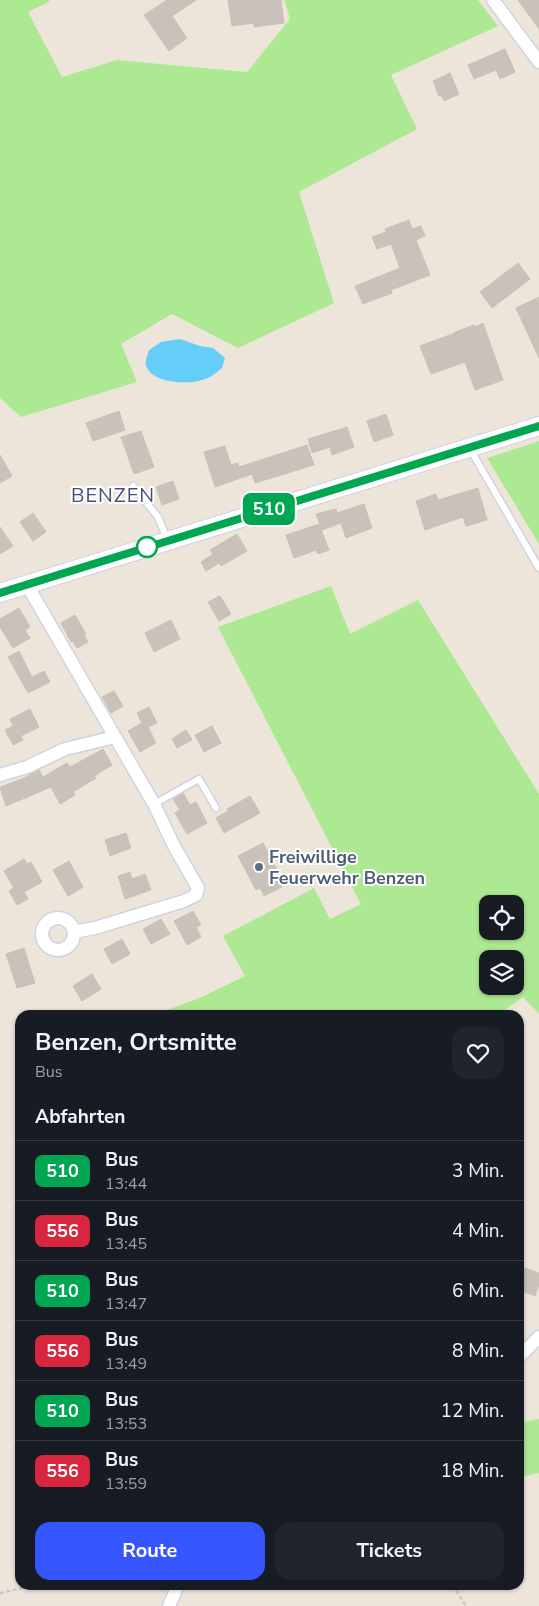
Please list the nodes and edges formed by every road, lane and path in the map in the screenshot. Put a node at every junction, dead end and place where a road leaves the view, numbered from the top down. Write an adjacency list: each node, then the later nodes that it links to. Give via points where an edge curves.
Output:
1 (493, 0): 2 (street)
2 (539, 62)
3 (539, 426): 4 (street)
4 (470, 448): 6 (street); 7 (lane)
5 (133, 486): 6 (lane, via 158,517)
6 (168, 540): 8 (street)
7 (539, 568)
8 (27, 585): 9 (street); 10 (street)
9 (0, 593)
10 (114, 737): 11 (street, via 65,749 27,767); 12 (street)
11 (0, 775)
12 (154, 804): 13 (lane, via 199,779); 14 (street, via 198,892 184,900)
13 (216, 808)
14 (74, 932)
15 (539, 1337): 16 (street)
16 (524, 1352)
17 (15, 1590): 20 (path)
18 (176, 1590): 21 (street)
19 (456, 1590): 22 (path)
20 (0, 1593)
21 (169, 1606)
22 (466, 1606)

